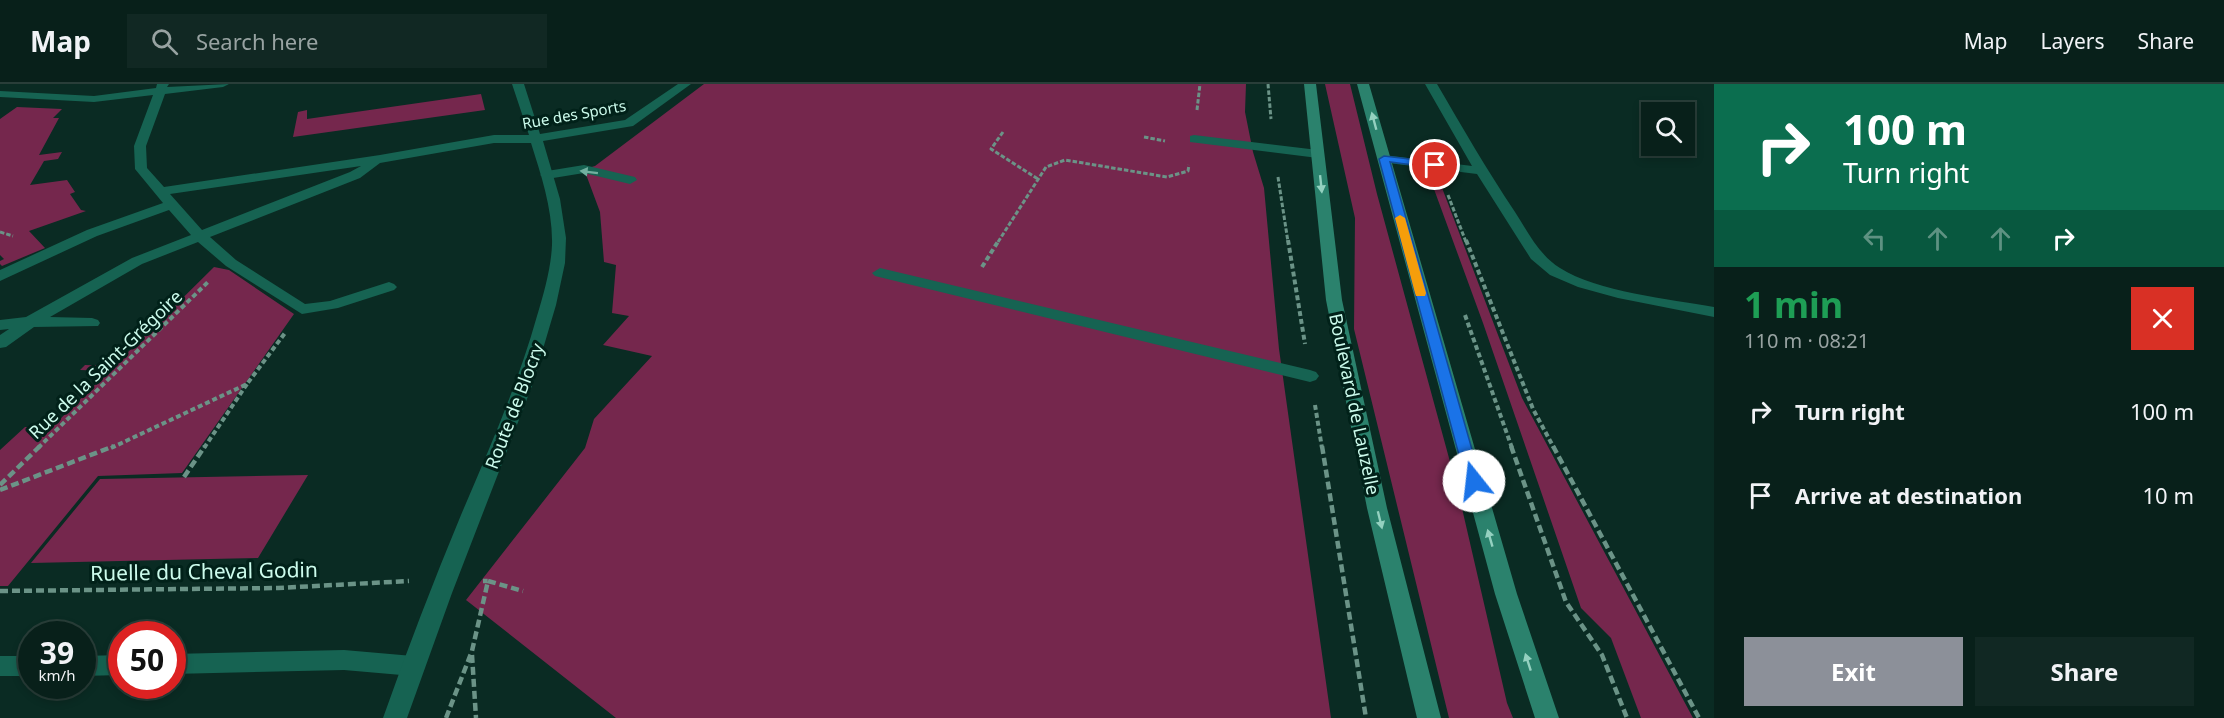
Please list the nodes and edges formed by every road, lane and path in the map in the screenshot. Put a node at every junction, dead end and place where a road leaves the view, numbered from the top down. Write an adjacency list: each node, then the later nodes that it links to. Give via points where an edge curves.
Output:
1 (223, 84): 8 (street)
2 (518, 84): 11 (street, Route de Blocry)
3 (685, 84): 11 (street, Rue des Sports, via 629,123)
4 (1200, 84): 12 (path)
5 (1310, 84): 13 (main road, Boulevard de Lauzelle)
6 (1363, 84): 15 (main road, one-way to 6)
7 (1431, 84): 17 (street)
8 (162, 88): 9 (street, via 93,99); 21 (street, via 140,146 141,169)
9 (0, 94)
10 (1003, 132): 19 (path, via 991,149)
11 (534, 139): 14 (street, Rue des Sports, via 494,139); 18 (street, Route de Blocry)
12 (1194, 139): 13 (street); 19 (path, via 1188,171 1167,177 1065,160 1046,166)
13 (1318, 154): 52 (main road, Boulevard de Lauzelle, one-way to 52, via 1336,312 1377,508)
14 (380, 159): 21 (street, Rue des Sports); 23 (street, via 356,175)
15 (1384, 159): 16 (street); 53 (main road, one-way to 15, via 1506,594)
16 (1435, 165): 17 (street); 55 (path, via 1533,409)
17 (1480, 171): 31 (street, via 1536,255 1555,272 1624,295)
18 (547, 175): 20 (street, one-way to 18, via 584,169); 49 (street, Route de Blocry, via 559,238 556,271 540,337)
19 (1038, 179): 25 (path)
20 (630, 180)
21 (161, 191): 22 (street)
22 (172, 204): 23 (street); 27 (street, via 92,233)
23 (200, 236): 24 (street); 32 (street, via 137,261)
24 (231, 263): 30 (street); 39 (path, Rue de la Saint-Grégoire)
25 (978, 272)
26 (880, 273): 36 (street)
27 (0, 276)
28 (389, 287): 30 (street, via 332,305)
29 (1462, 307): 54 (path, via 1566,602 1602,655)
30 (302, 309): 37 (path)
31 (1714, 312)
32 (30, 322): 33 (street); 34 (street); 35 (street)
33 (92, 323)
34 (0, 324)
35 (0, 343)
36 (1310, 376)
37 (247, 384): 38 (path); 40 (path, via 95,455)
38 (184, 477)
39 (0, 484)
40 (0, 490)
41 (408, 581): 43 (path, Ruelle du Cheval Godin, via 278,588)
42 (488, 581): 44 (path)
43 (0, 591)
44 (523, 591)
45 (472, 651): 51 (path)
46 (186, 664): 49 (street, via 344,660)
47 (0, 666): 48 (street)
48 (18, 666)
49 (413, 666): 50 (street, Route de Blocry)
50 (395, 718)
51 (476, 718)
52 (1429, 718)
53 (1547, 718)
54 (1627, 718)
55 (1700, 718)

